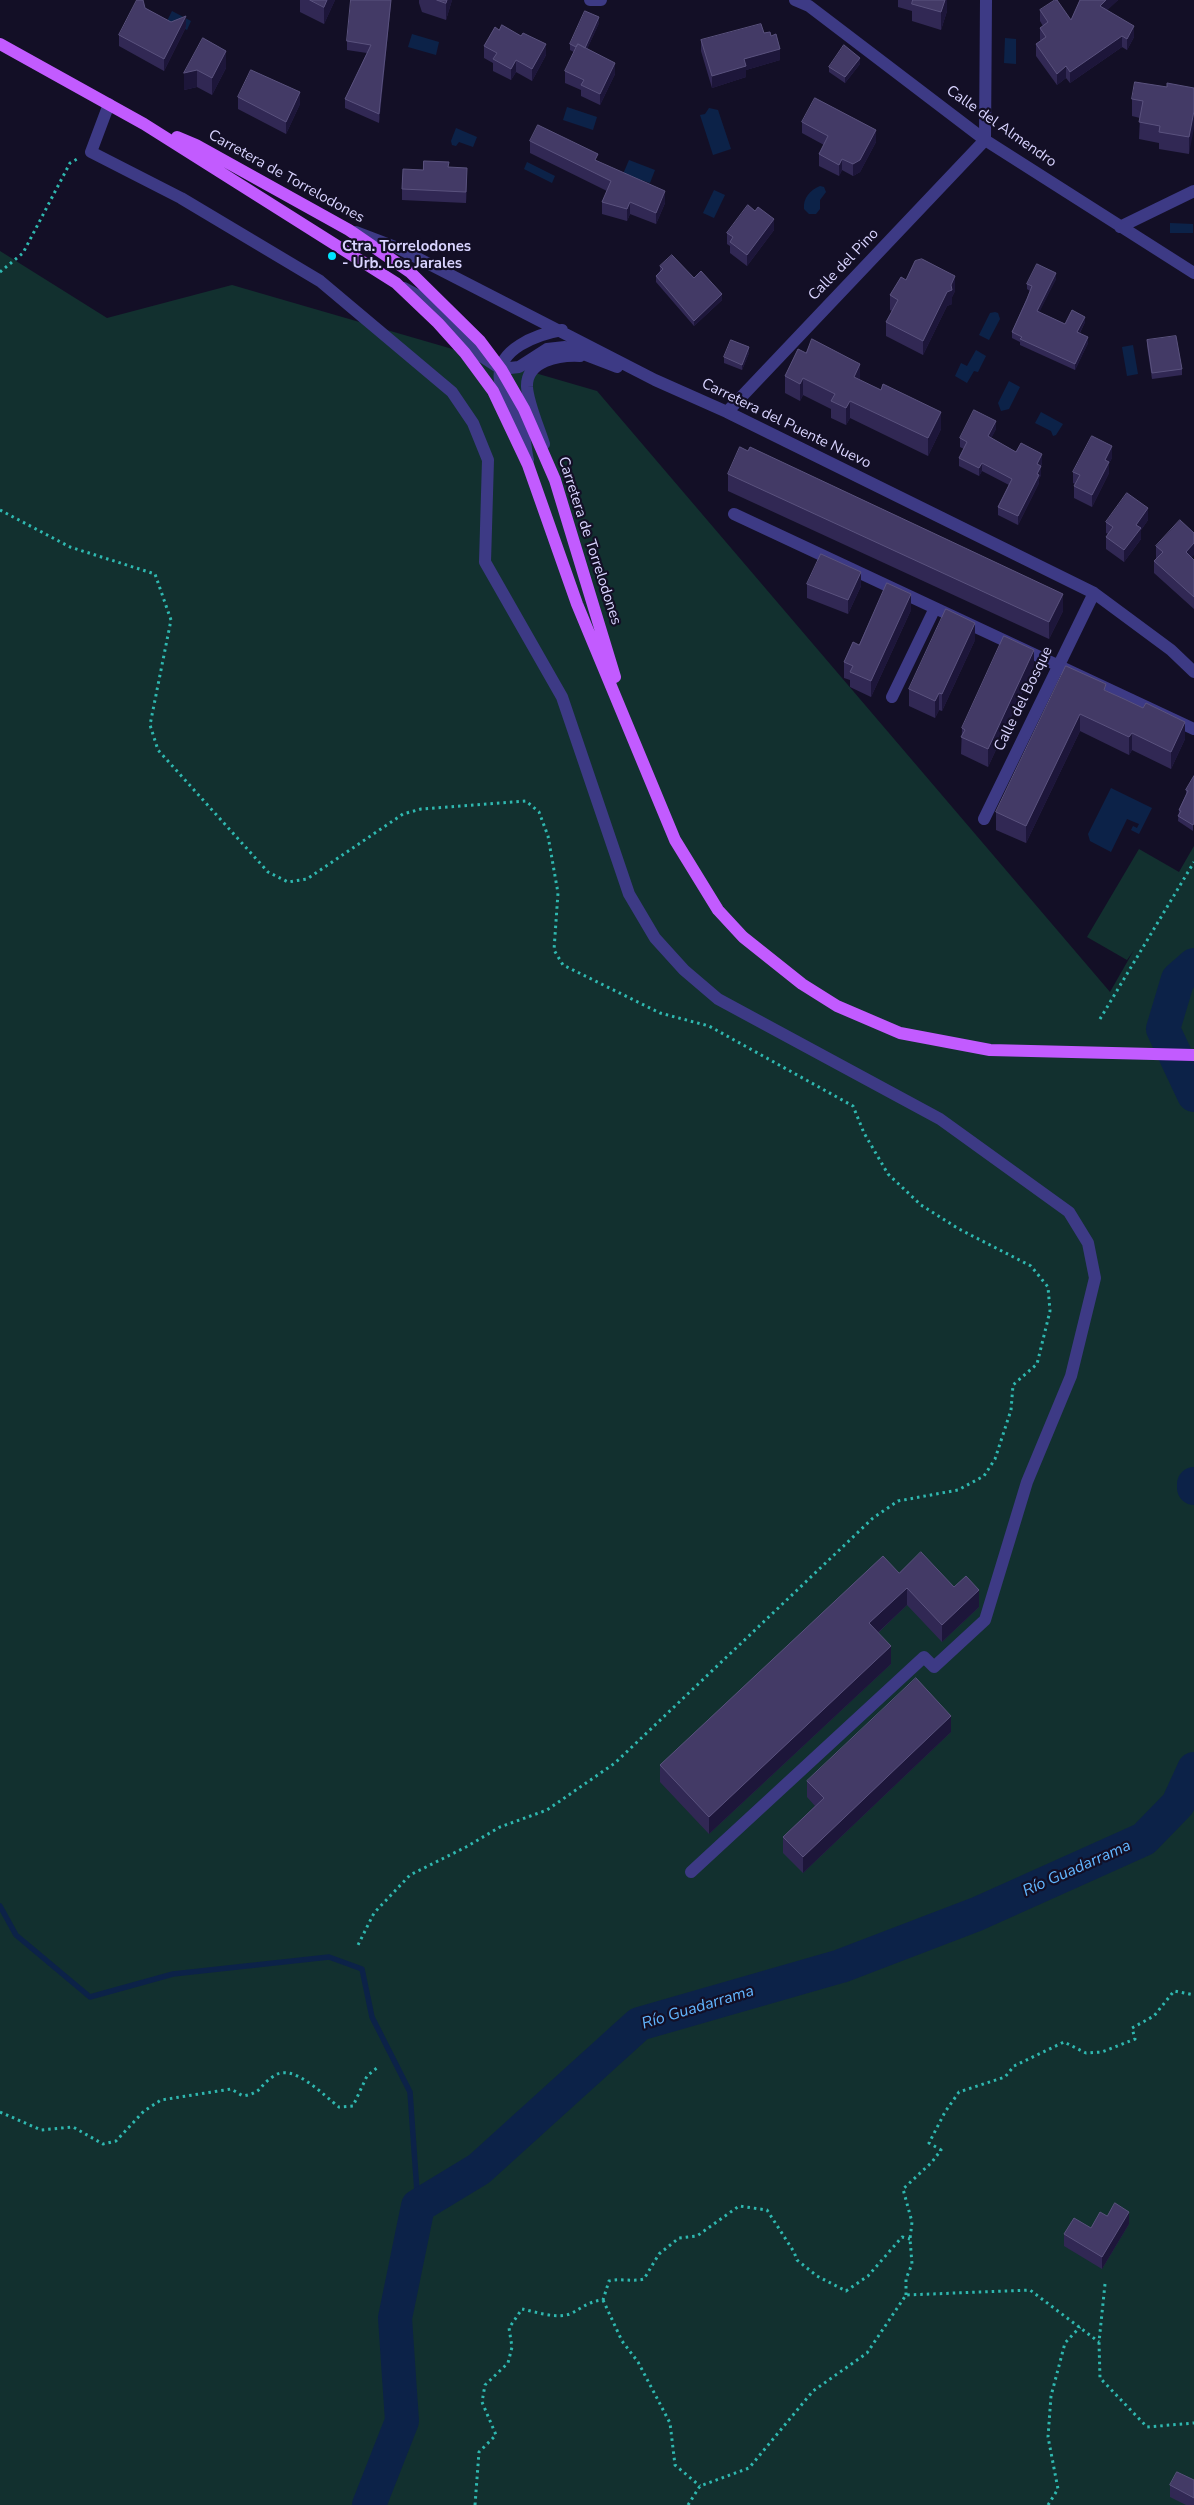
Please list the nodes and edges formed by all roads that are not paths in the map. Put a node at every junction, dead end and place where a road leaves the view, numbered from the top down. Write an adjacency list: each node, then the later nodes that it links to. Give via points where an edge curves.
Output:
1 (590, 0): 2 (street)
2 (601, 0)
3 (795, 0): 8 (street, Calle del Almendro, via 809,6)
4 (986, 0): 8 (street)
5 (0, 44): 6 (main road, Carretera de Torrelodones)
6 (109, 104): 7 (main road, Carretera de Torrelodones); 31 (street, via 91,152 181,198 320,281 452,392 473,423 488,460 485,562 562,697 629,894 655,938 684,970 718,999 940,1119 1069,1212 1088,1244 1095,1278 1071,1376 1027,1482 986,1620 934,1667 924,1657)
7 (144, 124): 11 (main road, Carretera de Torrelodones, via 196,145); 13 (main road, Carretera de Torrelodones)
8 (985, 140): 10 (street, Calle del Almendro); 18 (street, Calle del Pino)
9 (1194, 191): 10 (street)
10 (1120, 227): 12 (street, Calle del Almendro)
11 (350, 230): 14 (street, Carretera del Puente Nuevo, via 398,248); 16 (main road, Carretera de Torrelodones, via 410,272 462,321)
12 (1194, 273)
13 (396, 283): 16 (street, via 430,302 481,356); 19 (main road, Carretera de Torrelodones, via 438,323 487,384)
14 (562, 330): 16 (street, via 543,333 520,345); 17 (street, Carretera del Puente Nuevo)
15 (591, 358): 16 (street, via 565,347 547,349 519,367); 17 (street); 20 (street, via 568,355 541,362 529,375 527,388)
16 (501, 368): 19 (street, via 500,381 524,438); 20 (main road, Carretera de Torrelodones, via 524,409)
17 (655, 380): 18 (street, Carretera del Puente Nuevo)
18 (726, 412): 22 (street, Carretera del Puente Nuevo)
19 (528, 465): 28 (main road, Carretera de Torrelodones, via 577,604)
20 (555, 480): 28 (main road, Carretera de Torrelodones)
21 (734, 514): 23 (street)
22 (1094, 592): 24 (street, Calle del Bosque); 25 (street, Carretera del Puente Nuevo, via 1171,650)
23 (935, 608): 24 (street); 26 (street)
24 (1058, 666): 27 (street); 29 (street, Calle del Bosque)
25 (1194, 672)
26 (892, 697)
27 (1194, 729)
28 (636, 746): 30 (main road, Carretera de Torrelodones, via 675,840 713,902 743,937 802,984 837,1006 900,1033 972,1048)
29 (984, 819)
30 (1194, 1055)
31 (691, 1872)

